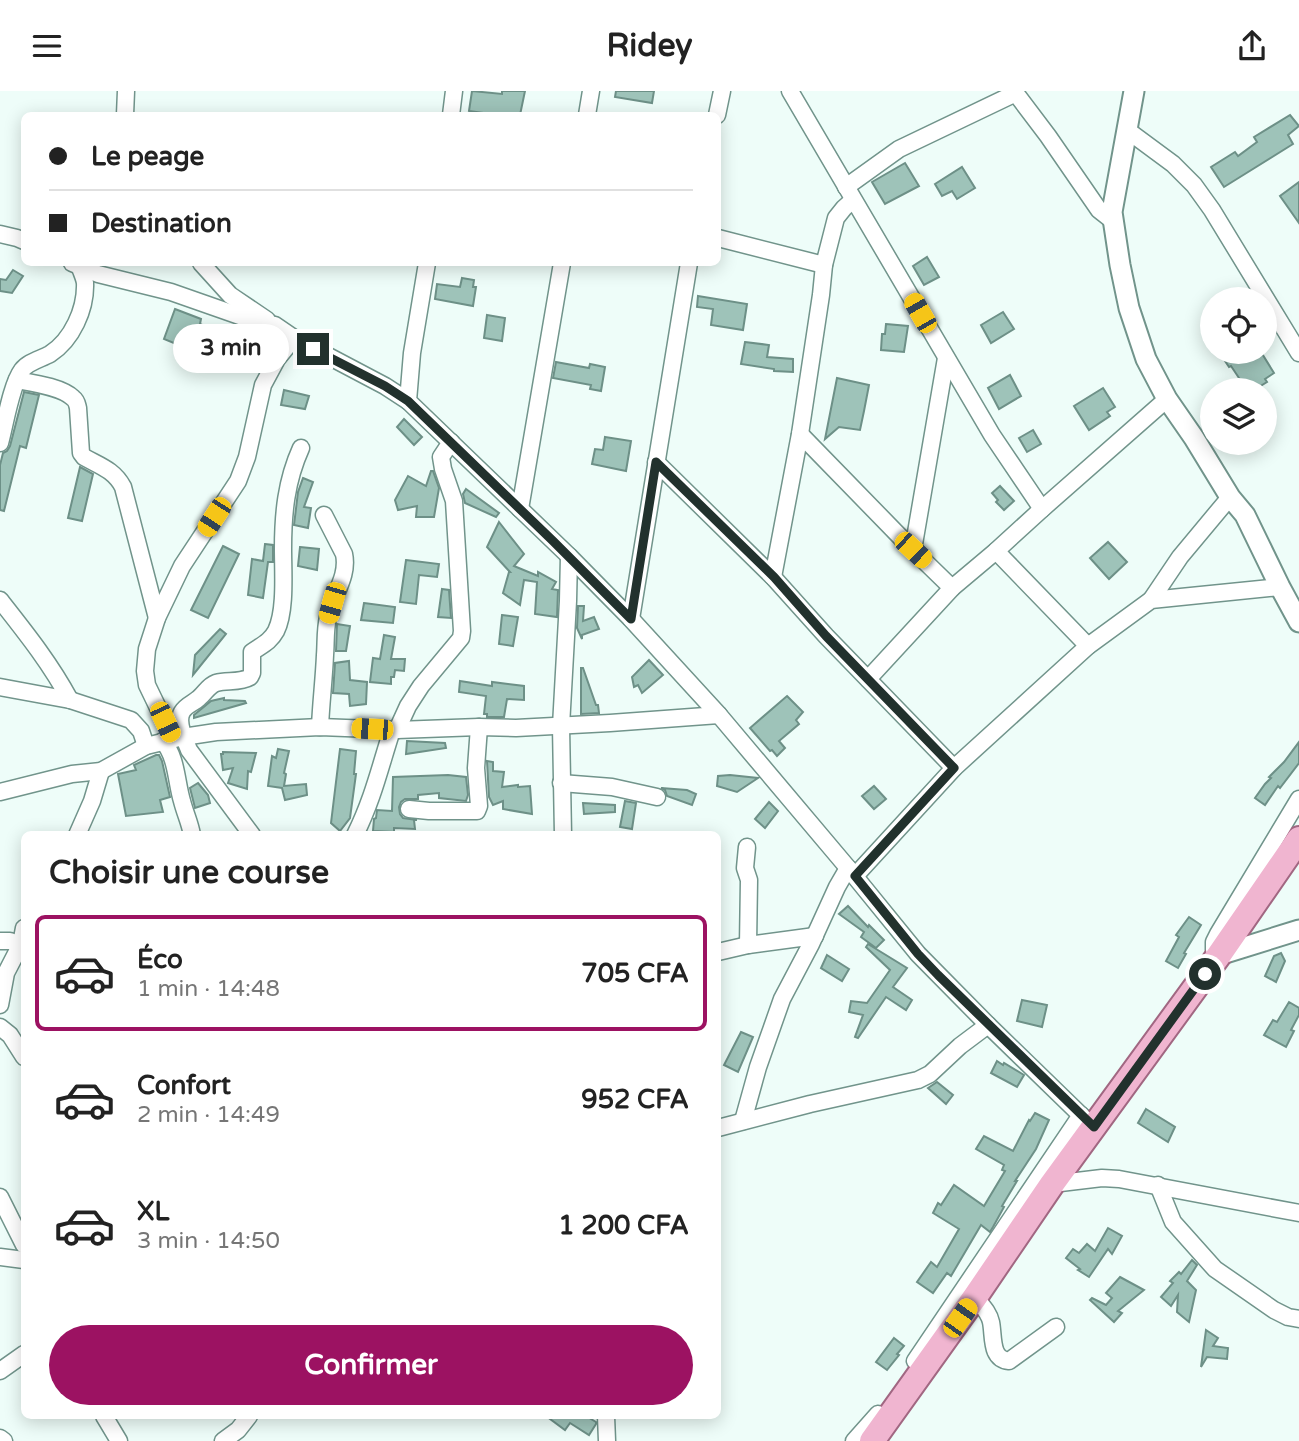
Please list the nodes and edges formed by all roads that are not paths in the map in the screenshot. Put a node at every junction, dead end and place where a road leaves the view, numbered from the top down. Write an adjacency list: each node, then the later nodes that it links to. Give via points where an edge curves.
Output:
1 (126, 91): 8 (street)
2 (454, 91): 9 (street)
3 (591, 91): 10 (street)
4 (722, 91): 11 (street)
5 (790, 91): 13 (street)
6 (1134, 91): 12 (street)
7 (1015, 92): 13 (street, via 899,149); 14 (street, via 1093,203)
8 (125, 112)
9 (450, 112)
10 (588, 112)
11 (718, 112)
12 (1127, 130): 14 (street); 27 (street, via 1195,185)
13 (850, 193): 18 (street, via 836,218); 28 (street)
14 (1112, 221): 30 (street, via 1129,308 1146,359)
15 (0, 234): 17 (street)
16 (721, 239): 18 (street)
17 (21, 240)
18 (824, 265): 32 (street)
19 (78, 266): 29 (street, via 85,281 83,301 71,333 52,352 24,367)
20 (81, 266): 25 (street)
21 (204, 266): 25 (street, via 230,295)
22 (426, 266): 31 (street)
23 (561, 266): 38 (street)
24 (689, 266): 36 (street)
25 (275, 325): 26 (street)
26 (294, 338): 31 (street); 50 (street, via 263,385 238,481 183,566)
27 (1299, 353)
28 (946, 358): 39 (street); 41 (street)
29 (17, 380): 34 (street); 50 (street, via 60,391 76,402 81,453 118,478 123,488)
30 (1167, 399): 37 (street); 39 (street)
31 (408, 401): 33 (street)
32 (800, 434): 41 (street); 44 (street)
33 (450, 442): 38 (street); 60 (street, via 441,457 454,501 463,631)
34 (0, 443)
35 (301, 448): 61 (street, via 287,496 277,629 266,644 252,652 250,677 210,686 183,711)
36 (656, 462): 44 (street); 51 (street)
37 (1230, 497): 45 (street, via 1245,515); 48 (street)
38 (520, 509): 43 (street)
39 (1042, 509): 42 (street)
40 (324, 515): 58 (street, via 345,560 328,617)
41 (913, 550): 46 (street)
42 (996, 551): 46 (street); 52 (street)
43 (569, 557): 51 (street); 57 (street)
44 (774, 577): 53 (street)
45 (1280, 587): 48 (street); 49 (street)
46 (952, 588): 53 (street)
47 (0, 600): 55 (street, via 39,649)
48 (1151, 600): 52 (street)
49 (1297, 608)
50 (157, 618): 61 (street, via 147,649 146,678)
51 (631, 619): 56 (street)
52 (1088, 646): 63 (street)
53 (868, 679): 63 (street)
54 (0, 687): 55 (street)
55 (70, 700): 62 (street, via 131,720 142,731)
56 (719, 715): 57 (street); 77 (street)
57 (561, 726): 59 (street); 65 (street)
58 (320, 727): 60 (street); 61 (street, via 237,730)
59 (479, 727): 60 (street); 69 (street, via 477,811)
60 (394, 730): 73 (street)
61 (173, 739): 62 (street); 71 (street, via 168,748); 72 (street, via 190,750)
62 (146, 746): 64 (street)
63 (954, 768): 77 (street)
64 (101, 771): 66 (street); 70 (street)
65 (561, 783): 67 (street); 74 (street)
66 (0, 792)
67 (657, 797)
68 (1299, 799): 85 (street, via 1218,934 1214,950)
69 (410, 809)
70 (79, 831)
71 (191, 831)
72 (249, 831)
73 (357, 831)
74 (563, 831)
75 (1299, 839): 85 (main road)
76 (747, 846): 82 (street)
77 (852, 872): 79 (street, via 837,887); 87 (street, via 918,954)
78 (1299, 930): 85 (street)
79 (815, 936): 82 (street); 90 (street, via 782,999)
80 (0, 941): 81 (street)
81 (21, 944)
82 (748, 945): 84 (street)
83 (21, 948): 86 (street, via 6,973)
84 (721, 951)
85 (1219, 955): 91 (main road)
86 (0, 1005)
87 (988, 1025): 90 (street, via 918,1080); 91 (street)
88 (0, 1027): 89 (street)
89 (21, 1052)
90 (743, 1121): 92 (street)
91 (1087, 1121): 93 (main road); 111 (street, via 884,1407)
92 (721, 1127)
93 (1052, 1184): 94 (street, via 1102,1178); 100 (main road)
94 (1158, 1185): 96 (street); 101 (street, via 1173,1222 1215,1269 1274,1310)
95 (0, 1197): 97 (street)
96 (1299, 1213)
97 (21, 1239)
98 (0, 1257): 99 (street)
99 (21, 1260)
100 (975, 1297): 102 (street, via 987,1311 1001,1360 1009,1361); 112 (main road)
101 (1299, 1319)
102 (1056, 1327)
103 (21, 1356): 104 (street)
104 (0, 1371)
105 (106, 1419): 108 (street)
106 (247, 1419): 109 (street)
107 (606, 1419): 110 (street)
108 (119, 1441)
109 (223, 1441)
110 (607, 1441)
111 (854, 1441)
112 (872, 1441)

